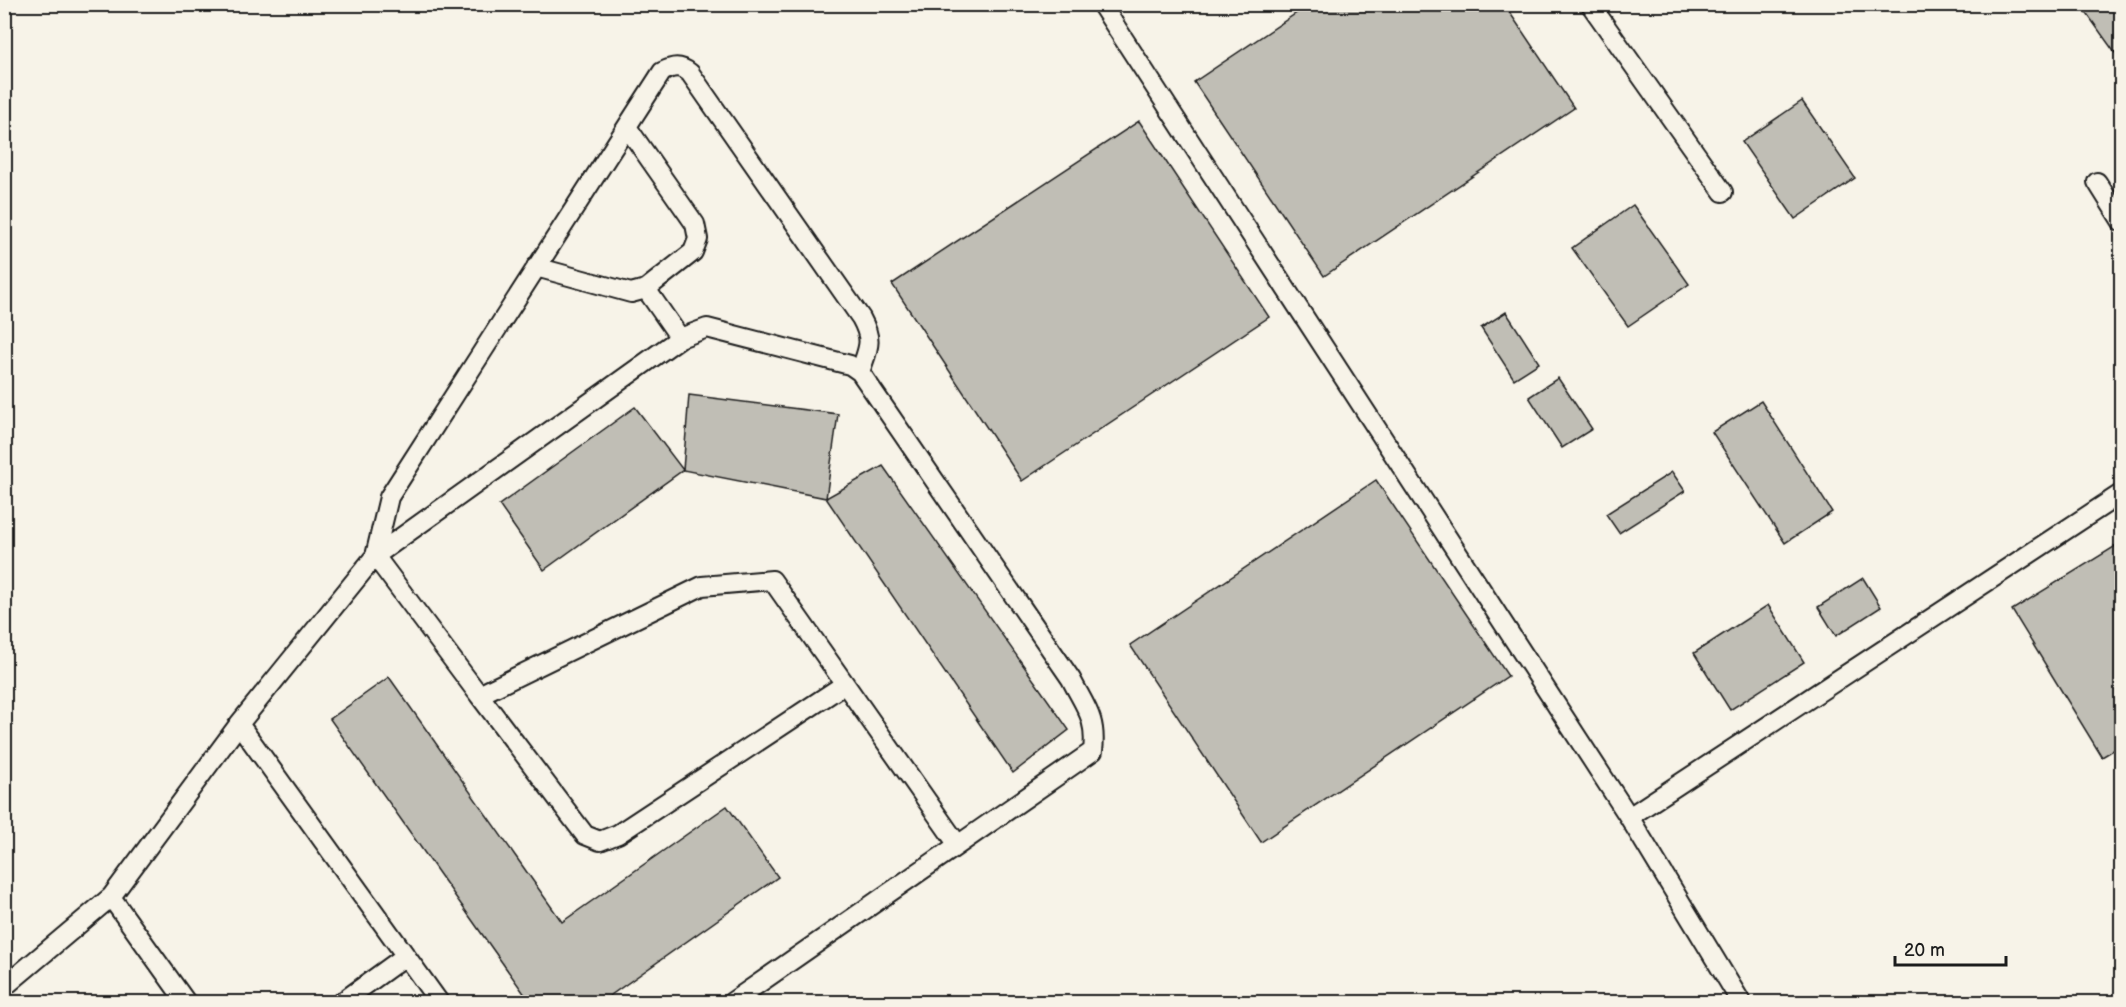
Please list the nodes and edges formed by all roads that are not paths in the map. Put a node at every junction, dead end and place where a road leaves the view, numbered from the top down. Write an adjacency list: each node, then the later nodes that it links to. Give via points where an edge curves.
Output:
1 (1101, 4): 16 (lane)
2 (1590, 4): 5 (lane)
3 (627, 127): 7 (lane); 8 (lane, via 695,224 698,239 693,252); 10 (lane, via 662,72 671,67 690,72 861,318 869,333 869,345)
4 (2097, 182): 6 (lane)
5 (1723, 192)
6 (2121, 222)
7 (536, 267): 8 (lane, via 631,293); 12 (lane, via 389,497)
8 (646, 289): 9 (lane)
9 (680, 338): 10 (lane, via 707,328 850,364); 12 (lane)
10 (860, 372): 17 (lane, via 1071,679 1094,723 1092,751)
11 (2121, 493): 16 (lane)
12 (375, 556): 14 (lane); 15 (lane)
13 (845, 684): 14 (lane, via 772,580 702,586); 14 (lane, via 618,834 600,841 585,835); 17 (lane)
14 (479, 695)
15 (239, 724): 18 (lane); 19 (lane)
16 (1629, 818): 25 (lane)
17 (958, 845): 24 (lane)
18 (111, 897): 20 (lane); 21 (lane)
19 (404, 957): 22 (lane); 23 (lane)
20 (4, 987)
21 (186, 1002)
22 (342, 1002)
23 (439, 1002)
24 (732, 1002)
25 (1741, 1002)

